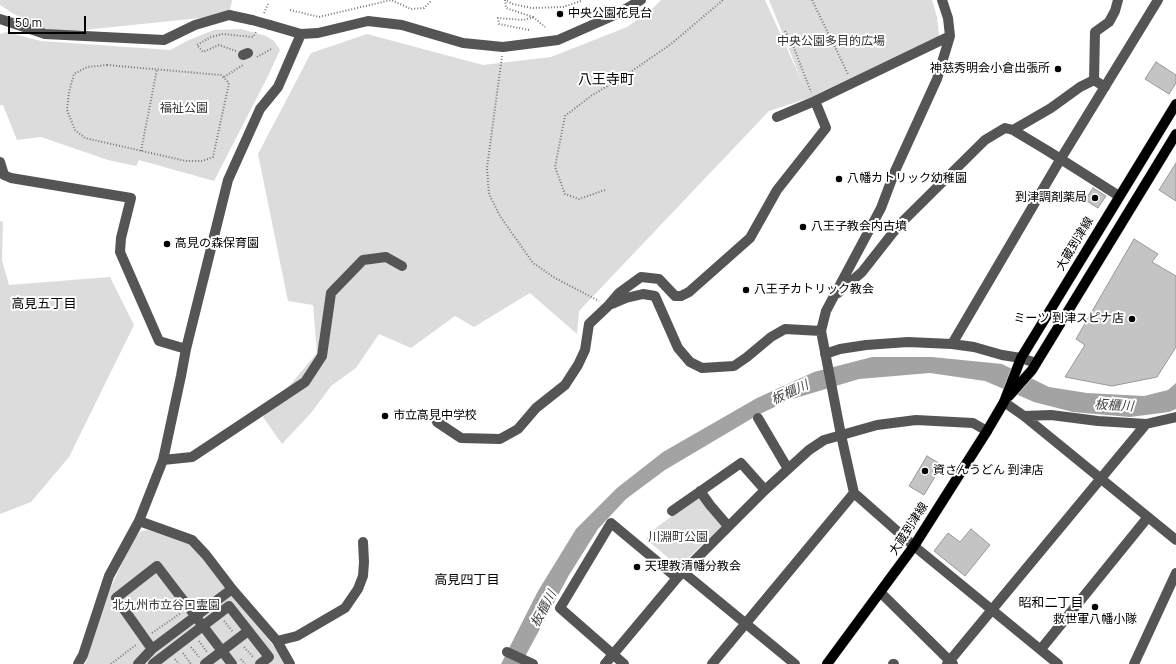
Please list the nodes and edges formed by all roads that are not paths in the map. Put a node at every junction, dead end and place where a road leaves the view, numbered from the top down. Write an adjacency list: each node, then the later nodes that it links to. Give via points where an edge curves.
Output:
1 (640, 0): 6 (street, via 618,14 558,40 503,47 463,43 402,25 368,21 318,33)
2 (942, 0): 7 (street)
3 (1118, 0): 8 (street, via 1109,22 1095,32)
4 (1158, 0): 9 (street)
5 (1, 20): 6 (street, bridge, via 45,34 164,40 195,25 229,15 257,18 270,25)
6 (301, 34): 23 (street, via 278,87 260,109 228,180)
7 (950, 36): 10 (street); 19 (street, via 937,79 881,208)
8 (1094, 80): 9 (street); 13 (street)
9 (1105, 87): 15 (street)
10 (815, 101): 12 (street); 20 (street, via 826,128 778,190 750,238 689,292 681,296 675,296 659,279 641,277 619,293)
11 (1176, 104): 17 (main road, 大蔵到津線)
12 (777, 117)
13 (1013, 130): 15 (street); 19 (street, via 1005,128 985,140 899,225 862,272)
14 (1176, 134): 26 (main road, 大蔵到津線)
15 (1060, 160): 17 (street); 22 (street)
16 (0, 162): 23 (street, via 4,175 11,178 131,198 120,252 159,341)
17 (1119, 196): 25 (main road, 大蔵到津線)
18 (402, 266): 35 (street, via 386,257 363,260 331,293 322,356 305,382 192,457)
19 (834, 297): 21 (street, via 826,311)
20 (608, 306): 21 (street, via 643,294 655,296 678,348 690,362 702,368 734,366 785,329); 31 (street, via 589,324 585,350 565,385 536,408 518,429 500,439 461,438)
21 (821, 331): 24 (street)
22 (952, 344): 24 (street, via 908,342 866,345 840,349); 25 (street, via 974,347)
23 (186, 349): 35 (street)
24 (826, 356): 34 (street)
25 (1020, 362): 26 (street); 27 (main road, 大蔵到津線)
26 (1034, 367): 27 (main road, 大蔵到津線)
27 (1004, 402): 28 (street); 33 (main road, 大蔵到津線)
28 (1024, 416): 32 (street, via 1051,415); 37 (street)
29 (1176, 417): 32 (street)
30 (758, 418): 36 (street)
31 (437, 422)
32 (1146, 424): 37 (street)
33 (987, 431): 34 (street, via 973,423 916,420 877,425); 47 (main road, 大蔵到津線)
34 (841, 435): 36 (street, via 824,440); 40 (street)
35 (163, 460): 43 (street)
36 (788, 469): 38 (street)
37 (1101, 479): 42 (street); 52 (street)
38 (765, 490): 39 (street, via 741,463); 44 (street)
39 (700, 491): 41 (street); 44 (street)
40 (854, 493): 47 (street); 54 (street)
41 (672, 511)
42 (1148, 517): 45 (street); 59 (street)
43 (140, 521): 50 (street, via 192,540); 67 (street, via 109,576)
44 (728, 526): 49 (street)
45 (1176, 540)
46 (362, 542): 57 (street, via 363,576 358,589 345,608 297,636)
47 (914, 546): 51 (main road, 大蔵到津線); 52 (street)
48 (1176, 573): 79 (street)
49 (680, 575): 54 (street); 62 (street); 62 (street, via 611,523 560,608)
50 (232, 589): 53 (street); 57 (street)
51 (881, 593): 66 (street); 77 (main road, 大蔵到津線)
52 (992, 610): 59 (street); 66 (street)
53 (195, 618): 55 (street); 58 (street); 58 (street, via 157,566 116,598)
54 (745, 624): 75 (street); 76 (street)
55 (202, 627): 56 (street, via 229,606); 60 (street); 64 (street)
56 (248, 631): 60 (street); 71 (street, via 269,656)
57 (277, 641): 72 (street)
58 (153, 648): 64 (street); 68 (street)
59 (1041, 649): 78 (street)
60 (222, 651): 63 (street); 70 (street)
61 (507, 652): 65 (street)
62 (613, 655): 73 (street); 74 (street)
63 (206, 660)
64 (164, 661): 69 (street)
65 (530, 663)
66 (950, 663)
67 (78, 664)
68 (138, 664)
69 (153, 664)
70 (232, 664)
71 (260, 664)
72 (290, 664)
73 (606, 664)
74 (624, 664)
75 (712, 664)
76 (795, 664)
77 (827, 664)
78 (1058, 664)
79 (1134, 664)

